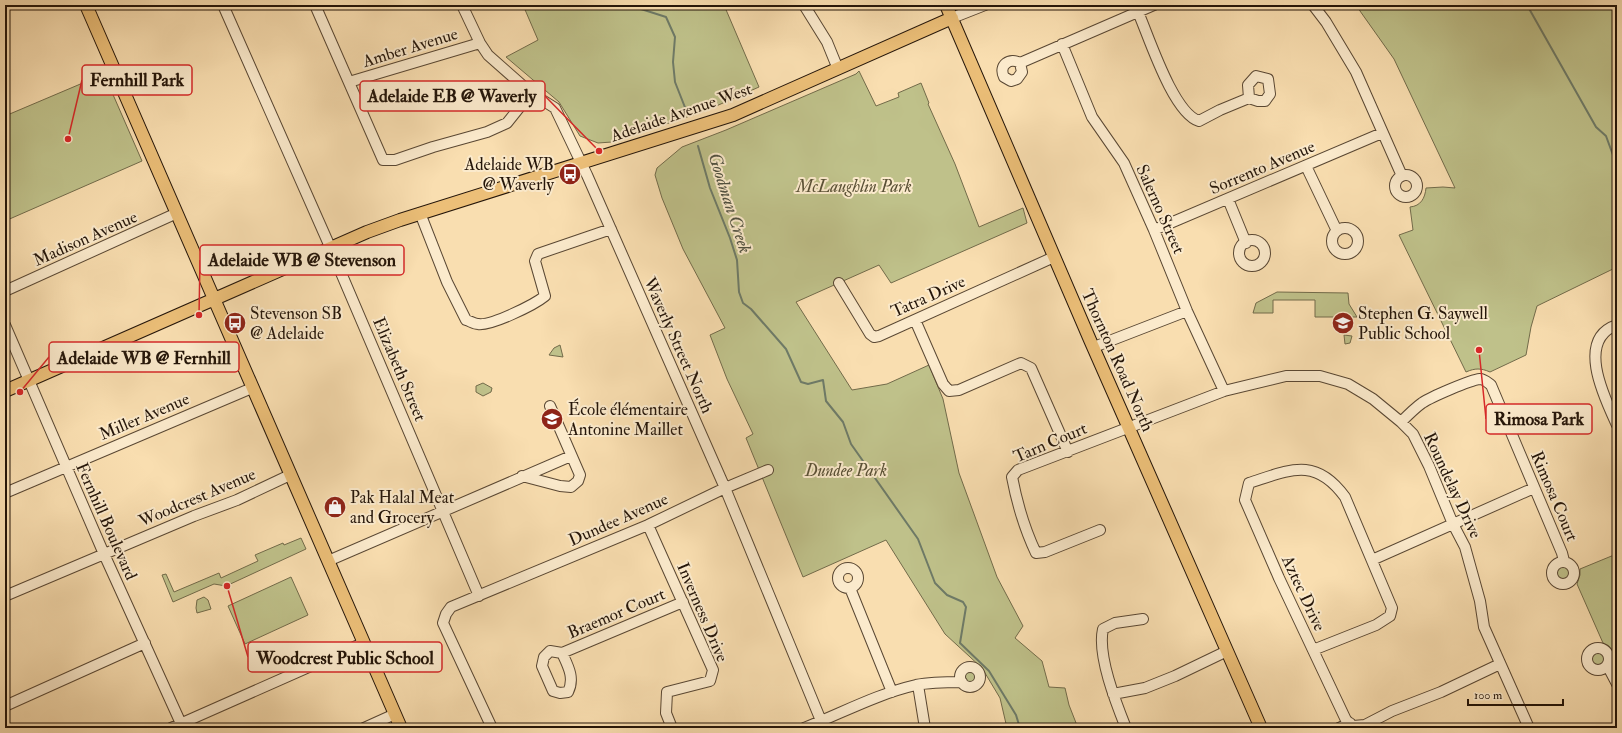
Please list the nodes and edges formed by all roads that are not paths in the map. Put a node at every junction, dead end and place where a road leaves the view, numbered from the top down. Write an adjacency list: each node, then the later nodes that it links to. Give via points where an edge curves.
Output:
1 (86, 5): 24 (main road)
2 (223, 5): 30 (street, Elizabeth Street)
3 (315, 5): 16 (street)
4 (462, 5): 12 (street, Waverly Street North)
5 (804, 5): 15 (street, via 834,56)
6 (946, 5): 11 (main road, Thornton Road North)
7 (985, 5): 11 (street, Adelaide Avenue West)
8 (1154, 5): 10 (street)
9 (1313, 5): 19 (street, via 1356,72)
10 (1138, 12): 13 (street); 18 (street, via 1172,94 1195,120 1199,121)
11 (952, 18): 15 (main road, Adelaide Avenue West); 31 (main road, Thornton Road North)
12 (480, 42): 16 (street, Amber Avenue); 17 (street, Waverly Street North, via 488,55)
13 (1062, 44): 14 (street); 27 (street, Salerno Street, via 1092,117 1124,163)
14 (1020, 63)
15 (838, 69): 20 (main road, Adelaide Avenue West, via 733,115)
16 (349, 82): 17 (street, via 383,160 395,160 487,132 507,122)
17 (531, 93): 20 (street, Waverly Street North, via 556,108)
18 (1249, 98)
19 (1382, 133): 21 (street, Sorrento Avenue); 22 (street)
20 (582, 163): 25 (main road, Adelaide Avenue West); 26 (street, Waverly Street North)
21 (1306, 166): 23 (street, Sorrento Avenue); 28 (street)
22 (1402, 176)
23 (1228, 199): 27 (street, Sorrento Avenue); 29 (street)
24 (178, 214): 33 (street, Madison Avenue); 34 (main road)
25 (420, 214): 26 (street, via 447,282 466,320 479,324 500,319 536,303 545,296 535,261 538,254); 30 (main road, Adelaide Avenue West)
26 (611, 229): 54 (street, Waverly Street North)
27 (1154, 230): 35 (street, Salerno Street)
28 (1337, 231)
29 (1246, 242)
30 (331, 248): 34 (main road, Adelaide Avenue West); 57 (street, Elizabeth Street)
31 (1054, 257): 36 (street, Tatra Drive); 39 (main road, Thornton Road North)
32 (838, 283): 36 (street, Tatra Drive, via 872,336 879,336)
33 (5, 291)
34 (214, 298): 40 (main road, Adelaide Avenue West); 41 (main road)
35 (1187, 311): 39 (street); 43 (street, Salerno Street)
36 (915, 320): 48 (street, via 943,384 949,391 959,390 1021,363 1031,368)
37 (5, 325): 40 (street, Fernhill Boulevard)
38 (1617, 325): 46 (street, via 1610,327 1599,340 1596,357 1600,387)
39 (1094, 347): 47 (main road, Thornton Road North)
40 (29, 380): 42 (main road, Adelaide Avenue West); 50 (street, Fernhill Boulevard)
41 (252, 388): 50 (street, Miller Avenue); 52 (main road)
42 (5, 391)
43 (1224, 391): 45 (street, Roundelay Drive, via 1286,376 1320,376 1348,384 1373,399); 47 (street, Roundelay Drive)
44 (550, 406): 49 (street)
45 (1401, 422): 55 (street, Rimosa Court, via 1432,398 1482,379 1491,385); 58 (street, Roundelay Drive, via 1413,434)
46 (1617, 425)
47 (1129, 427): 48 (street, Tarn Court); 73 (main road, Thornton Road North)
48 (1068, 452): 60 (street, Tarn Court, via 1018,470 1012,477 1030,541 1036,554)
49 (571, 456): 53 (street); 53 (street, via 580,475 578,482 571,487)
50 (66, 466): 56 (street, Miller Avenue); 61 (street, Fernhill Boulevard)
51 (768, 470): 54 (street, Dundee Avenue)
52 (290, 474): 61 (street, Woodcrest Avenue, via 237,500); 63 (main road)
53 (522, 476): 57 (street)
54 (725, 488): 59 (street, Dundee Avenue); 85 (street, Waverly Street North)
55 (1534, 488): 58 (street); 64 (street, Rimosa Court)
56 (5, 493)
57 (443, 512): 63 (street); 67 (street, Elizabeth Street)
58 (1453, 524): 62 (street); 75 (street, Roundelay Drive, via 1465,547 1480,601 1484,627)
59 (648, 525): 67 (street, Dundee Avenue); 68 (street, Inverness Drive)
60 (1100, 530)
61 (104, 554): 66 (street, Woodcrest Avenue); 71 (street, Fernhill Boulevard)
62 (1372, 560): 72 (street, via 1392,608 1390,616 1376,625); 72 (street, Aztec Drive, via 1345,497 1335,484 1317,472 1287,471 1249,483 1245,500)
63 (328, 561): 70 (main road)
64 (1564, 561)
65 (850, 588): 80 (street)
66 (5, 596)
67 (480, 596): 90 (street, via 451,607 444,624)
68 (682, 602): 74 (street, Braemor Court); 91 (street, Inverness Drive, via 713,670 710,681 667,692 666,713)
69 (1143, 619): 81 (street, via 1115,623 1103,629 1100,640)
70 (363, 642): 83 (main road); 86 (street)
71 (145, 644): 82 (street); 86 (street, Fernhill Boulevard)
72 (1313, 650): 84 (street, Aztec Drive, via 1346,720)
73 (1227, 651): 81 (street, via 1145,688); 95 (main road, Thornton Road North)
74 (562, 653)
75 (1500, 664): 84 (street, via 1365,725 1353,726); 97 (street, Roundelay Drive)
76 (1607, 665): 78 (street)
77 (962, 682): 79 (street)
78 (1617, 684)
79 (918, 685): 80 (street); 93 (street)
80 (892, 692): 85 (street, via 875,697)
81 (1113, 694): 94 (street)
82 (5, 706)
83 (395, 714): 88 (street); 89 (main road)
84 (1350, 723): 96 (street)
85 (822, 725): 92 (street)
86 (182, 726): 87 (street)
87 (171, 728)
88 (364, 728)
89 (401, 728)
90 (492, 728)
91 (672, 728)
92 (804, 728)
93 (925, 728)
94 (1126, 728)
95 (1261, 728)
96 (1339, 728)
97 (1529, 728)

